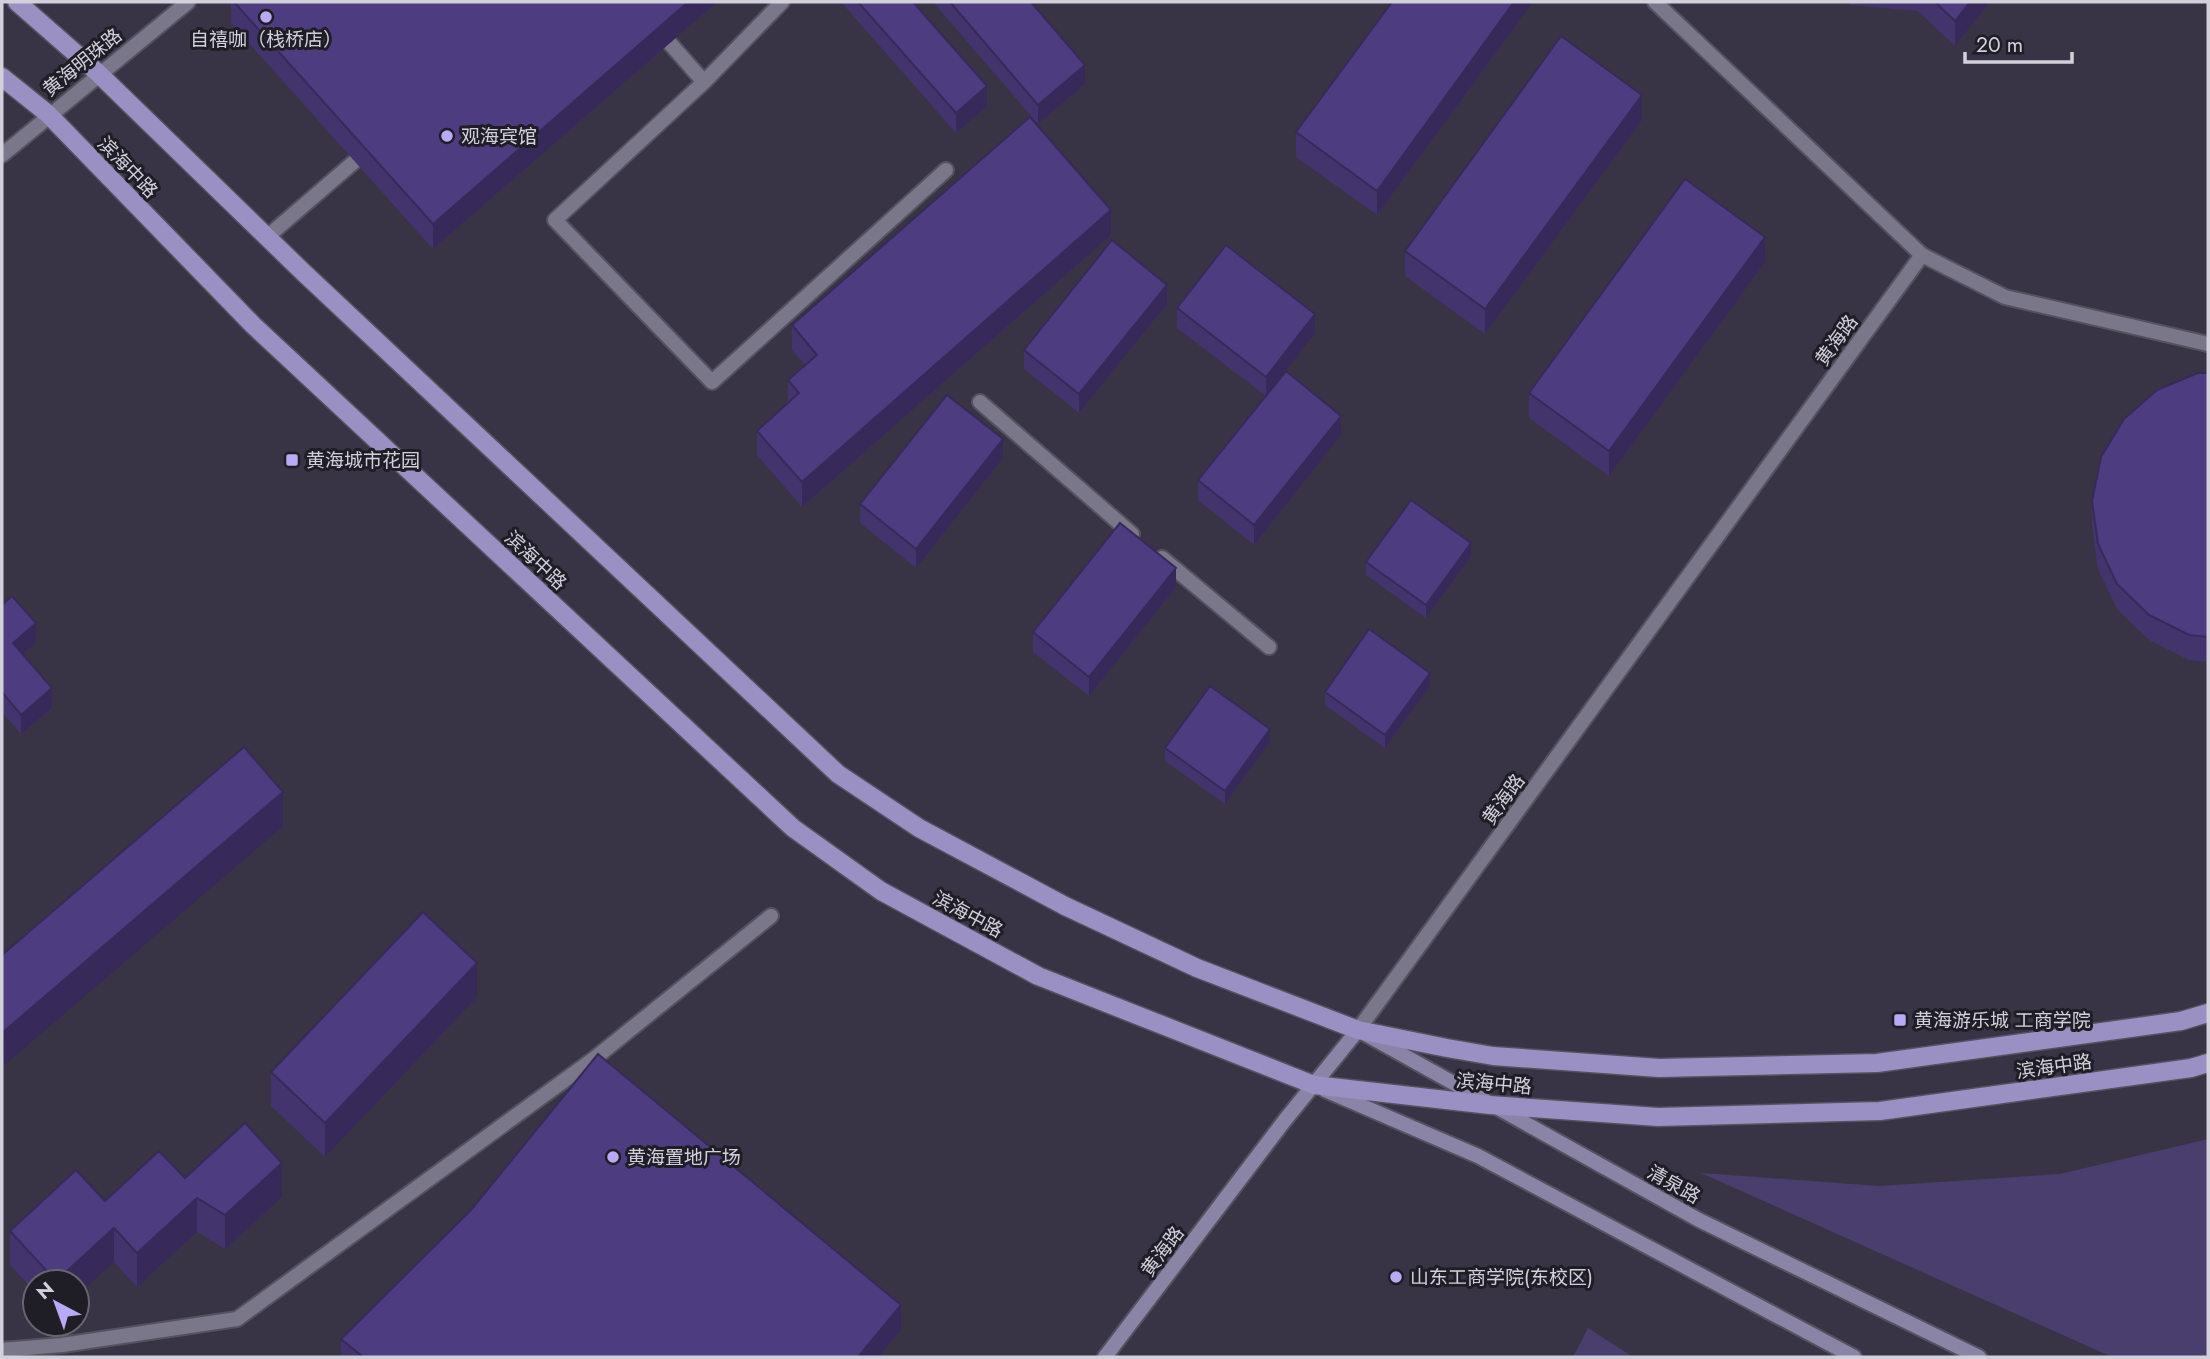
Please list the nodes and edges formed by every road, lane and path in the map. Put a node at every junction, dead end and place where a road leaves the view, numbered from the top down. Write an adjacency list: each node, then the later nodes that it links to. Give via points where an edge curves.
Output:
1 (17, 2): 6 (main road, 滨海中路)
2 (188, 2): 6 (street, 黄海明珠路)
3 (782, 2): 8 (street)
4 (1655, 2): 14 (street)
5 (672, 21): 8 (street, via 654,35)
6 (98, 73): 9 (street, 黄海明珠路); 13 (main road, 滨海中路)
7 (2, 77): 9 (main road, 滨海中路)
8 (704, 82): 12 (street, via 555,220 712,382)
9 (48, 114): 11 (street, 黄海明珠路); 22 (main road, 滨海中路, via 253,325 793,828 881,891 1038,976)
10 (377, 141): 13 (street)
11 (2, 155)
12 (946, 170)
13 (267, 237): 20 (main road, 滨海中路, via 838,774 919,828 1065,906 1197,968)
14 (1922, 256): 15 (street, via 2005,297); 20 (street, 黄海路)
15 (2208, 344)
16 (980, 402): 17 (street)
17 (1269, 647)
18 (771, 916): 24 (street, via 595,1058 237,1320)
19 (2208, 1013): 20 (main road, 滨海中路, via 2181,1021 1877,1063 1659,1068 1493,1056)
20 (1358, 1030): 22 (main road, 黄海路); 23 (main road, 清泉路)
21 (2208, 1063): 23 (main road, 滨海中路, via 1880,1111 1658,1117)
22 (1314, 1085): 23 (main road, 滨海中路); 25 (main road, 黄海路); 26 (main road, via 1478,1156)
23 (1490, 1105): 27 (main road, 清泉路, via 1699,1220)
24 (2, 1350)
25 (1105, 1357)
26 (1854, 1357)
27 (1979, 1357)

